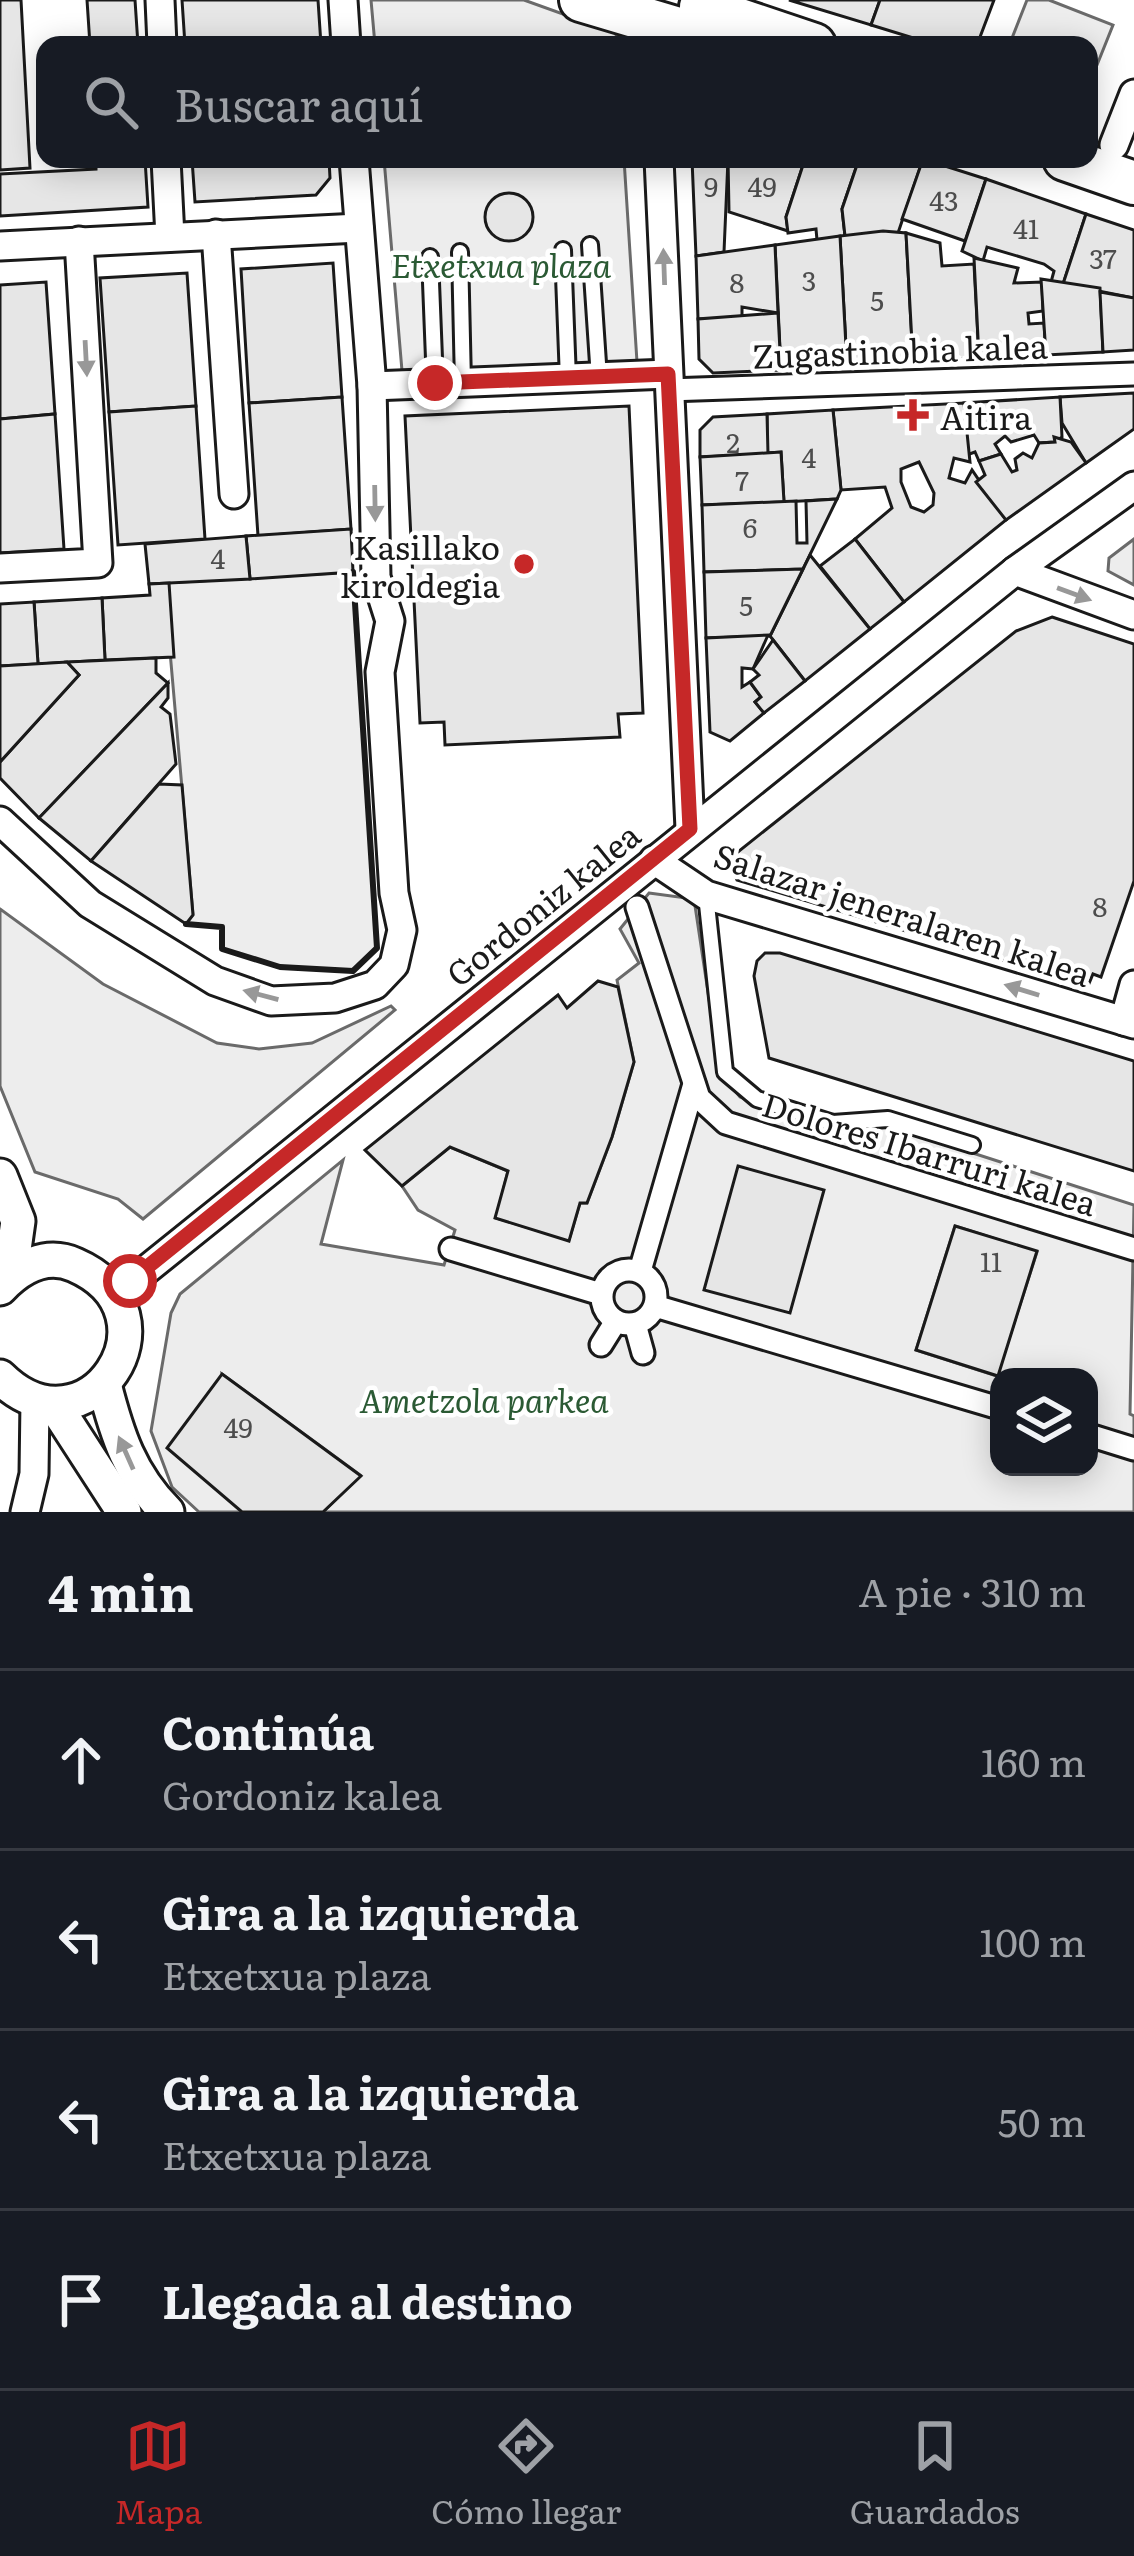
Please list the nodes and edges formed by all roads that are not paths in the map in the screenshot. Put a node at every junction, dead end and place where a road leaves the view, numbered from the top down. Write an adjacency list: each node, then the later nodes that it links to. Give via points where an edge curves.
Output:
1 (160, 0): 5 (street)
2 (343, 0): 6 (street)
3 (581, 0): 4 (main road)
4 (660, 16): 7 (main road); 8 (main road)
5 (162, 36)
6 (345, 36)
7 (710, 36)
8 (766, 36)
9 (1134, 94): 10 (street)
10 (1112, 145)
11 (166, 168): 18 (street)
12 (355, 168): 16 (street)
13 (659, 168): 28 (street, one-way to 13)
14 (1091, 168): 15 (main road)
15 (1134, 183)
16 (359, 228): 17 (street); 30 (street)
17 (216, 234): 18 (street); 32 (street)
18 (170, 237): 19 (street)
19 (79, 241): 20 (street); 33 (street, one-way to 33, via 98,563)
20 (0, 245)
21 (590, 245): 26 (lane)
22 (563, 250): 27 (lane)
23 (460, 252): 29 (lane)
24 (430, 257): 29 (lane)
25 (1134, 374): 28 (street, Zugastinobia kalea)
26 (599, 378): 27 (street); 28 (street)
27 (568, 379): 29 (street)
28 (668, 382): 37 (street)
29 (449, 383): 30 (street)
30 (371, 386): 36 (street, one-way to 36, via 376,577 390,621 380,673 402,930 394,965 375,985 335,998 272,1001 215,981 90,904)
31 (1134, 486): 34 (street, Gordoniz kalea)
32 (234, 494)
33 (0, 568)
34 (1015, 571): 35 (street, one-way to 35); 37 (street, Gordoniz kalea)
35 (1134, 615)
36 (0, 821)
37 (690, 829): 38 (street, Gordoniz kalea)
38 (653, 860): 39 (street, Salazar jeneralaren kalea); 54 (street, Gordoniz kalea)
39 (706, 895): 42 (street, Salazar jeneralaren kalea, one-way to 39); 45 (lane, via 725,1072 757,1099 832,1123)
40 (637, 908): 43 (street, Dolores Ibarruri kalea)
41 (1134, 986): 42 (street)
42 (1129, 1023)
43 (694, 1084): 50 (street, Dolores Ibarruri kalea, via 727,1123); 52 (street)
44 (869, 1101): 45 (lane)
45 (863, 1118): 46 (lane)
46 (971, 1145)
47 (0, 1176): 48 (street)
48 (18, 1221): 51 (street); 53 (street)
49 (451, 1250): 55 (street)
50 (1134, 1250)
51 (66, 1261): 53 (street, via 29,1264); 54 (street)
52 (640, 1271): 55 (street, via 618,1271); 56 (street, via 655,1287)
53 (5, 1283)
54 (115, 1294): 61 (street, via 125,1347)
55 (602, 1294): 57 (street, via 604,1308)
56 (655, 1306): 57 (street); 63 (street)
57 (626, 1322): 58 (street); 59 (street)
58 (601, 1345)
59 (643, 1353)
60 (0, 1377): 62 (street)
61 (104, 1384): 62 (street, via 89,1395); 68 (street, one-way to 61, via 126,1456)
62 (45, 1402): 66 (street); 67 (street)
63 (990, 1405)
64 (1098, 1438): 65 (street)
65 (1134, 1449)
66 (25, 1512)
67 (124, 1512)
68 (167, 1512)

